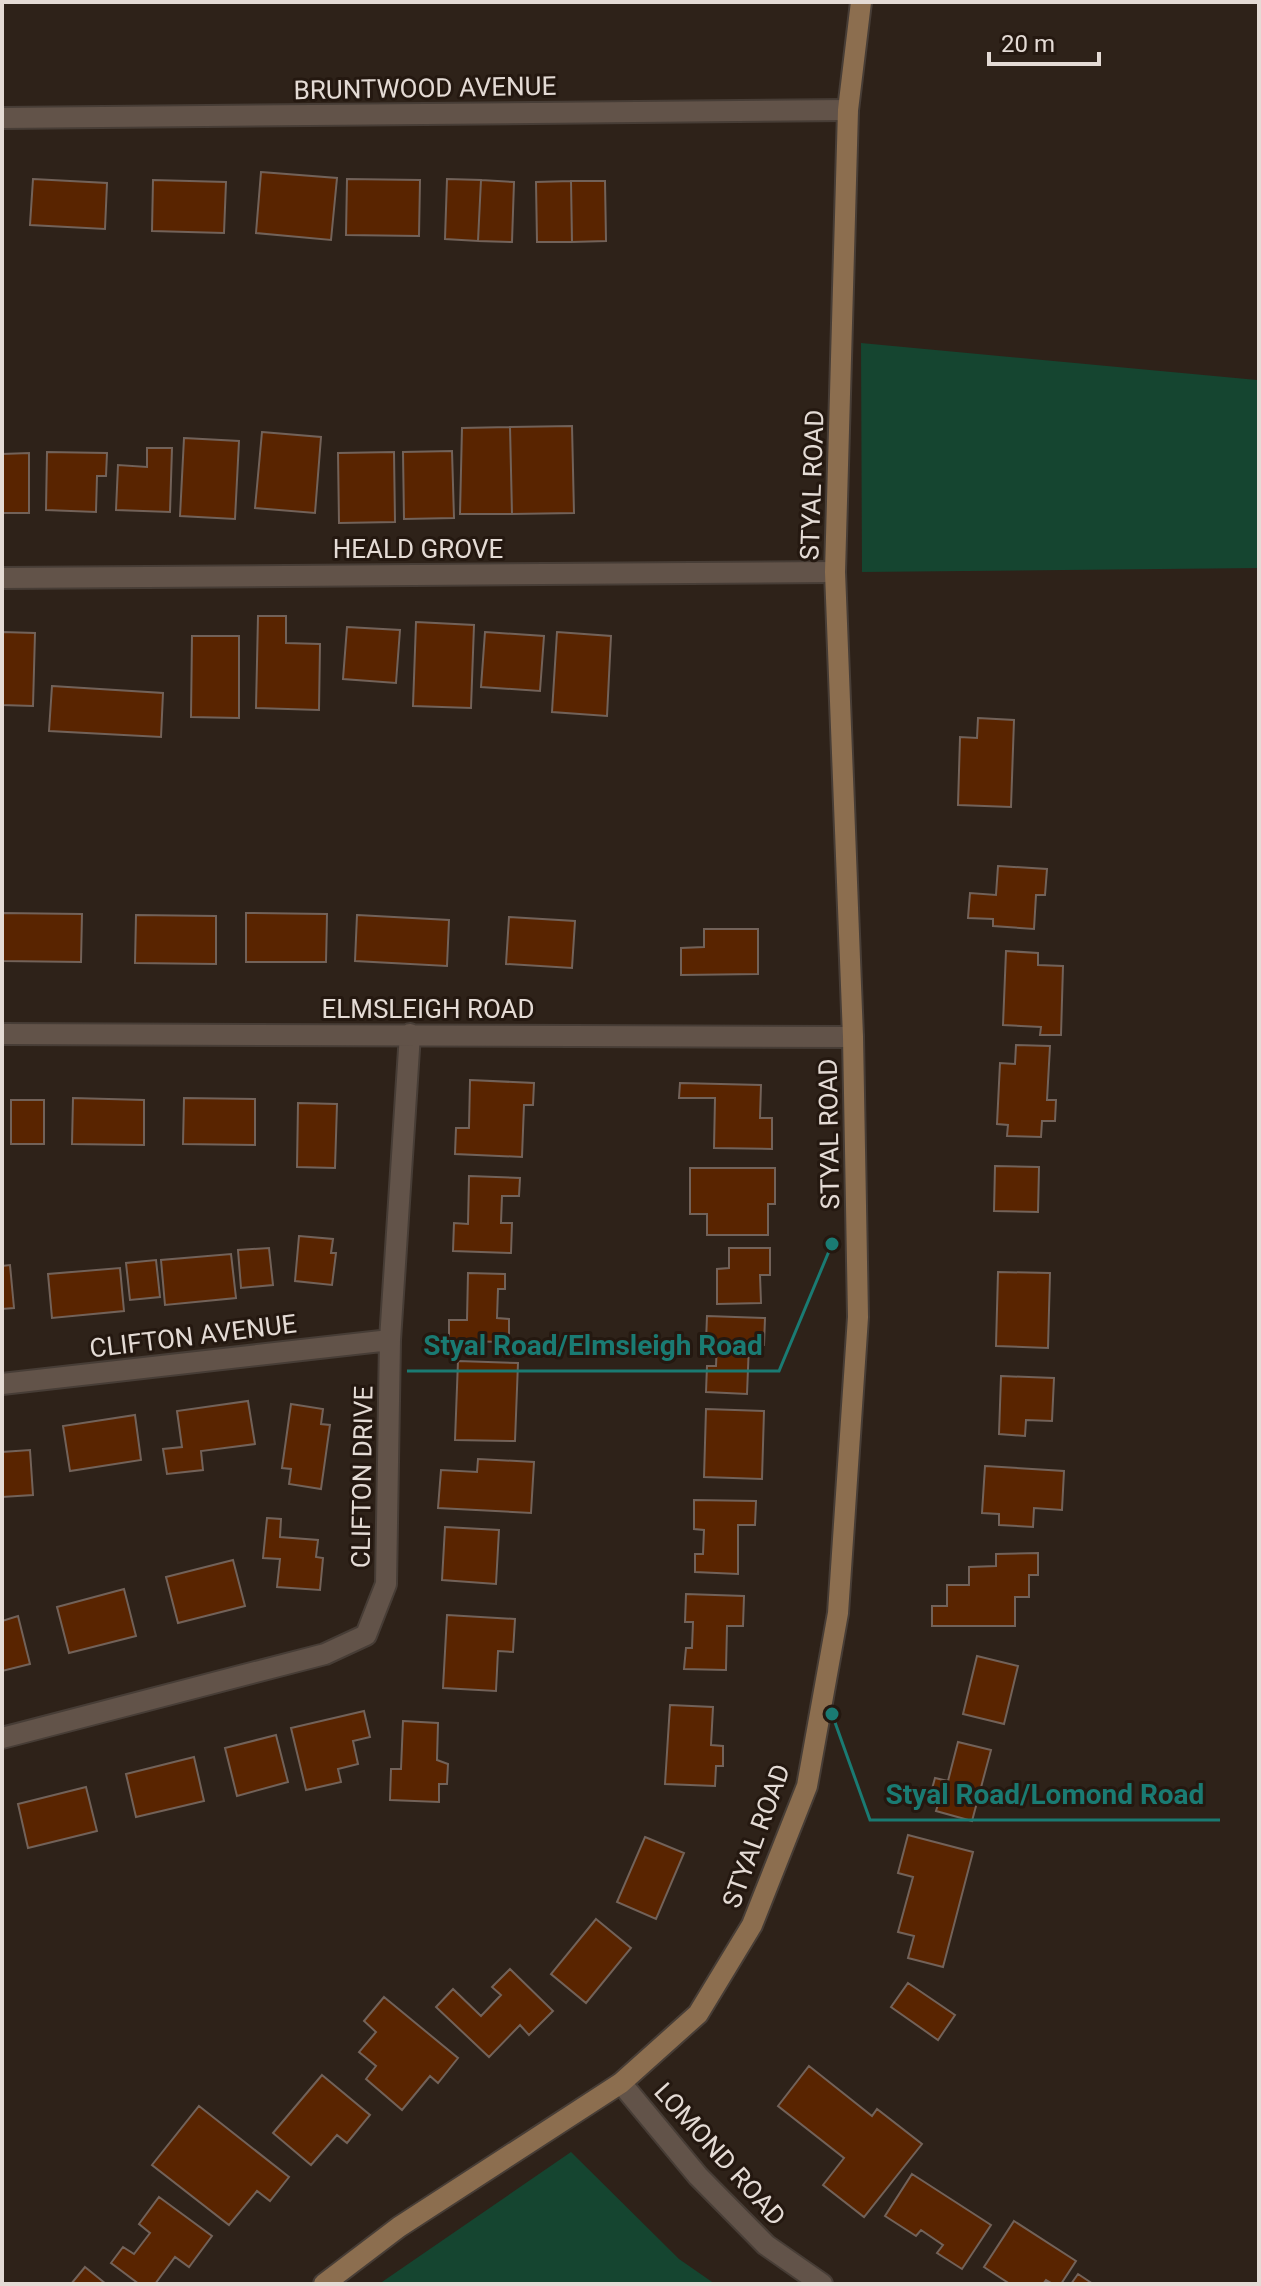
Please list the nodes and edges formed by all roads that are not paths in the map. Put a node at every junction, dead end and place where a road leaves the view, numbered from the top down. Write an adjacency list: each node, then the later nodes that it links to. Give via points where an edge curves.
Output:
1 (861, 2): 2 (main road, STYAL ROAD)
2 (848, 110): 3 (street, BRUNTWOOD AVENUE); 4 (main road, STYAL ROAD)
3 (2, 118)
4 (835, 572): 5 (street, HEALD GROVE); 8 (main road, STYAL ROAD)
5 (2, 578)
6 (2, 1034): 7 (street, ELMSLEIGH ROAD)
7 (410, 1034): 8 (street, ELMSLEIGH ROAD); 9 (street, CLIFTON DRIVE)
8 (853, 1037): 12 (main road, STYAL ROAD, via 858,1317 838,1613 807,1786 752,1925 698,2014)
9 (390, 1340): 10 (street, CLIFTON AVENUE); 11 (street, CLIFTON DRIVE, via 386,1584 366,1635 325,1654)
10 (2, 1384)
11 (2, 1738)
12 (621, 2083): 13 (main road, STYAL ROAD, via 399,2227); 14 (street, LOMOND ROAD, via 698,2176 766,2245)
13 (324, 2284)
14 (822, 2284)

